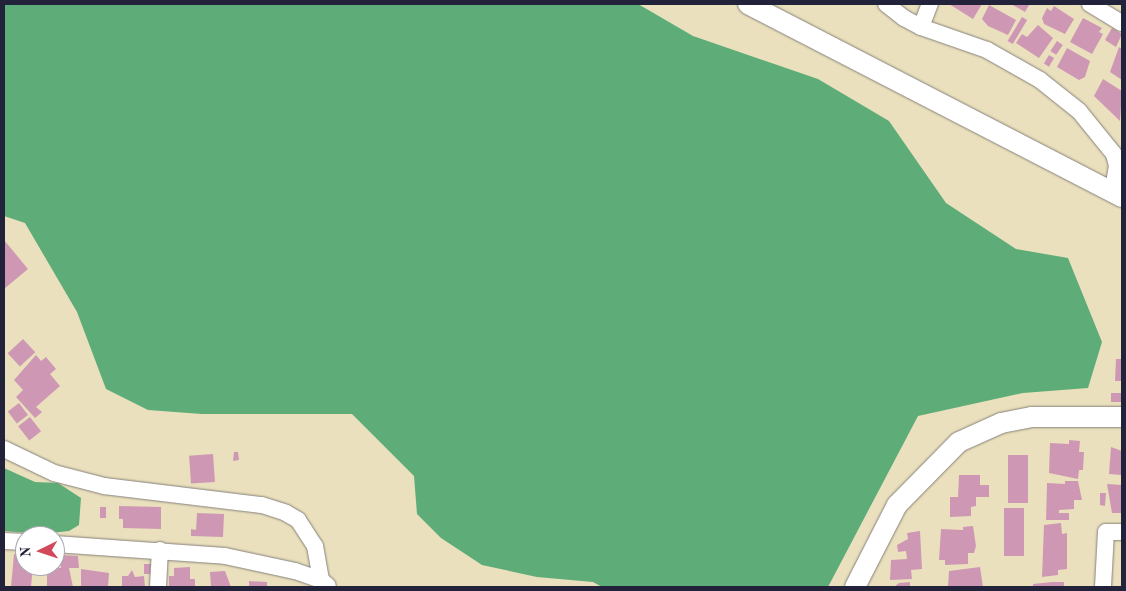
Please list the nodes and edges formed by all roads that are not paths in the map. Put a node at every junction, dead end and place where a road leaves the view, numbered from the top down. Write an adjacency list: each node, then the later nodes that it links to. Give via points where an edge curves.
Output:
1 (748, 4): 7 (street)
2 (886, 4): 6 (street)
3 (930, 4): 6 (street)
4 (1090, 4): 5 (street)
5 (1122, 23)
6 (921, 27): 7 (street, via 987,50 1040,80 1079,111 1114,154)
7 (1117, 195)
8 (1122, 417): 15 (street, via 1032,417 1000,423 959,442 897,505)
9 (4, 449): 13 (street, via 54,473 104,486 262,505 286,513 298,520 316,546)
10 (1122, 532): 16 (street, via 1106,532)
11 (65, 545): 12 (street)
12 (160, 550): 13 (street, via 225,556 294,571); 14 (street)
13 (325, 584)
14 (158, 587)
15 (855, 587)
16 (1103, 587)

